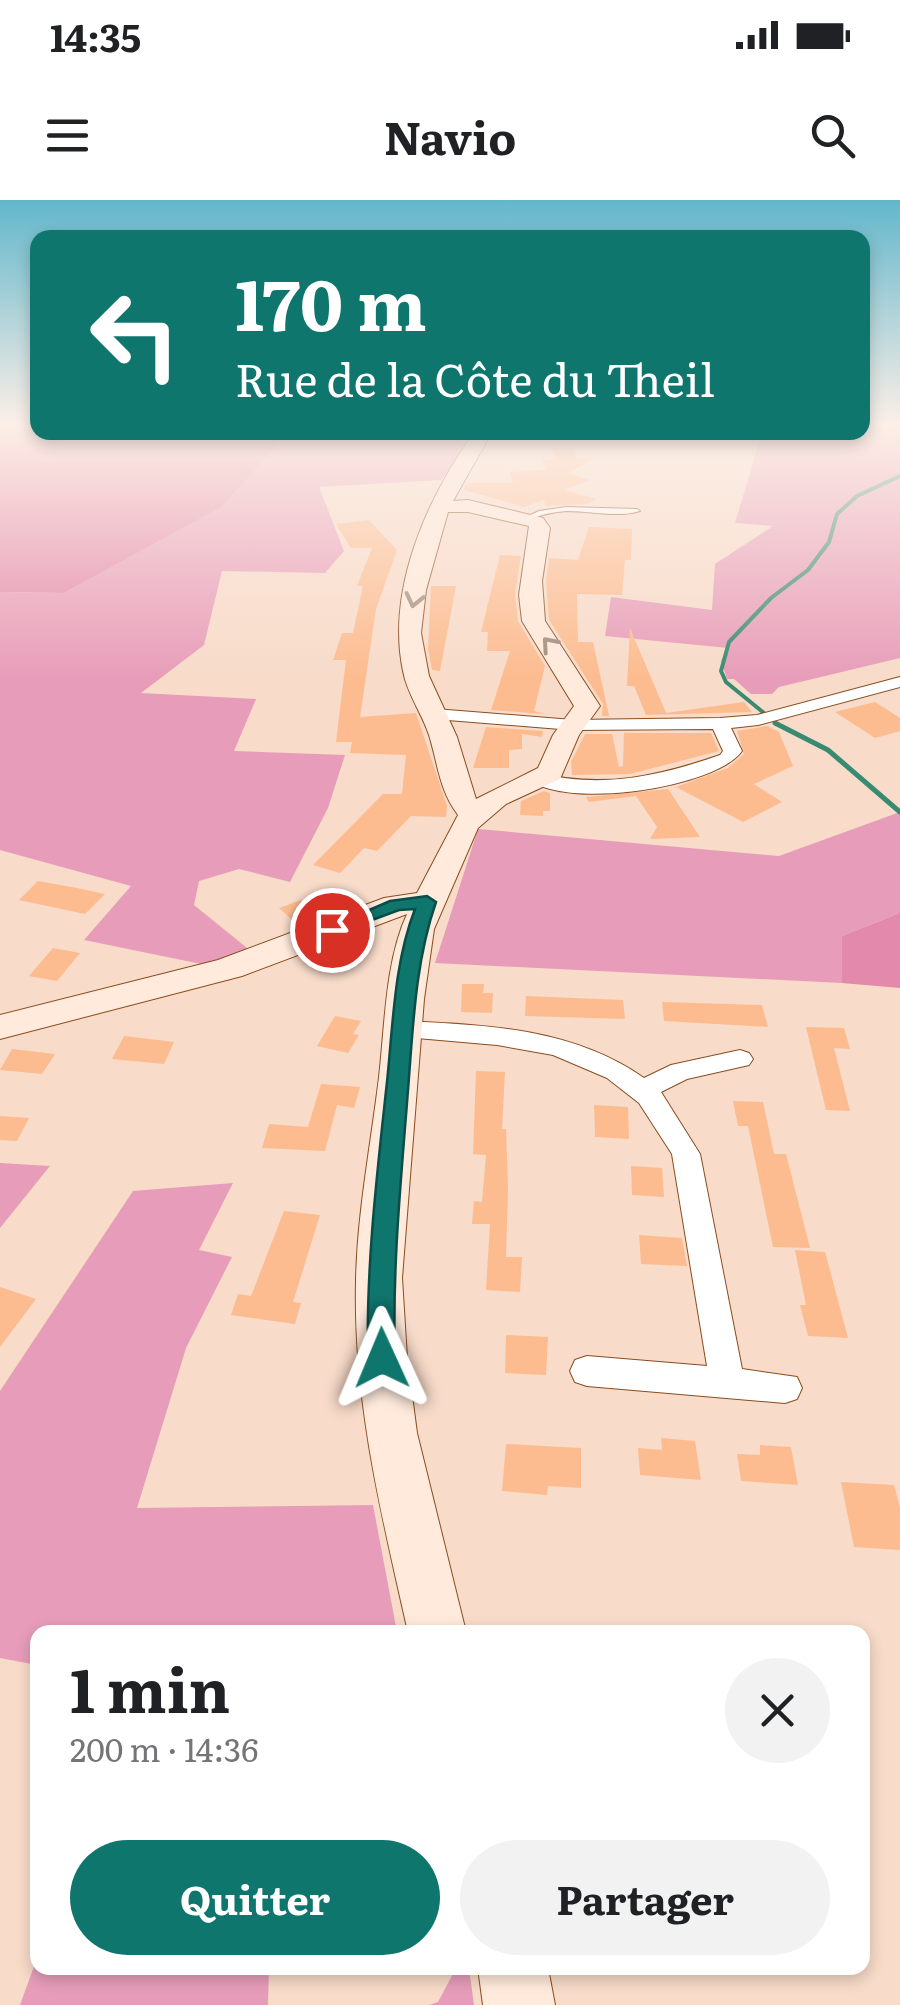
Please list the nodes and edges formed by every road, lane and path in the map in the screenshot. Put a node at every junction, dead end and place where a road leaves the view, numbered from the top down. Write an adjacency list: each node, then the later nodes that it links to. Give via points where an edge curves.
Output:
1 (449, 510): 8 (street, one-way to 8, via 417,579 410,614 414,670)
2 (491, 510): 6 (street)
3 (543, 510): 6 (lane)
4 (570, 510): 5 (lane)
5 (637, 512)
6 (527, 518): 10 (street, one-way to 6, via 587,706 535,624 532,585 540,528)
7 (900, 682): 9 (street, via 758,720)
8 (435, 714): 10 (street); 12 (street, via 458,796)
9 (720, 723): 10 (street); 11 (street, via 733,750 727,760 655,784 610,790)
10 (572, 725): 11 (street, via 556,764)
11 (539, 779): 12 (street)
12 (473, 814): 13 (street)
13 (427, 902): 14 (street, via 396,905 230,968); 15 (street)
14 (0, 1027)
15 (403, 1030): 17 (street, via 514,1036 608,1068); 21 (street, via 380,1278 382,1358 390,1432)
16 (740, 1059): 17 (street, via 680,1071)
17 (643, 1090): 19 (street, via 686,1154)
18 (587, 1370): 19 (street)
19 (727, 1382): 20 (street)
20 (784, 1388)
21 (435, 1625)
22 (514, 1975): 23 (street)
23 (519, 2005)

